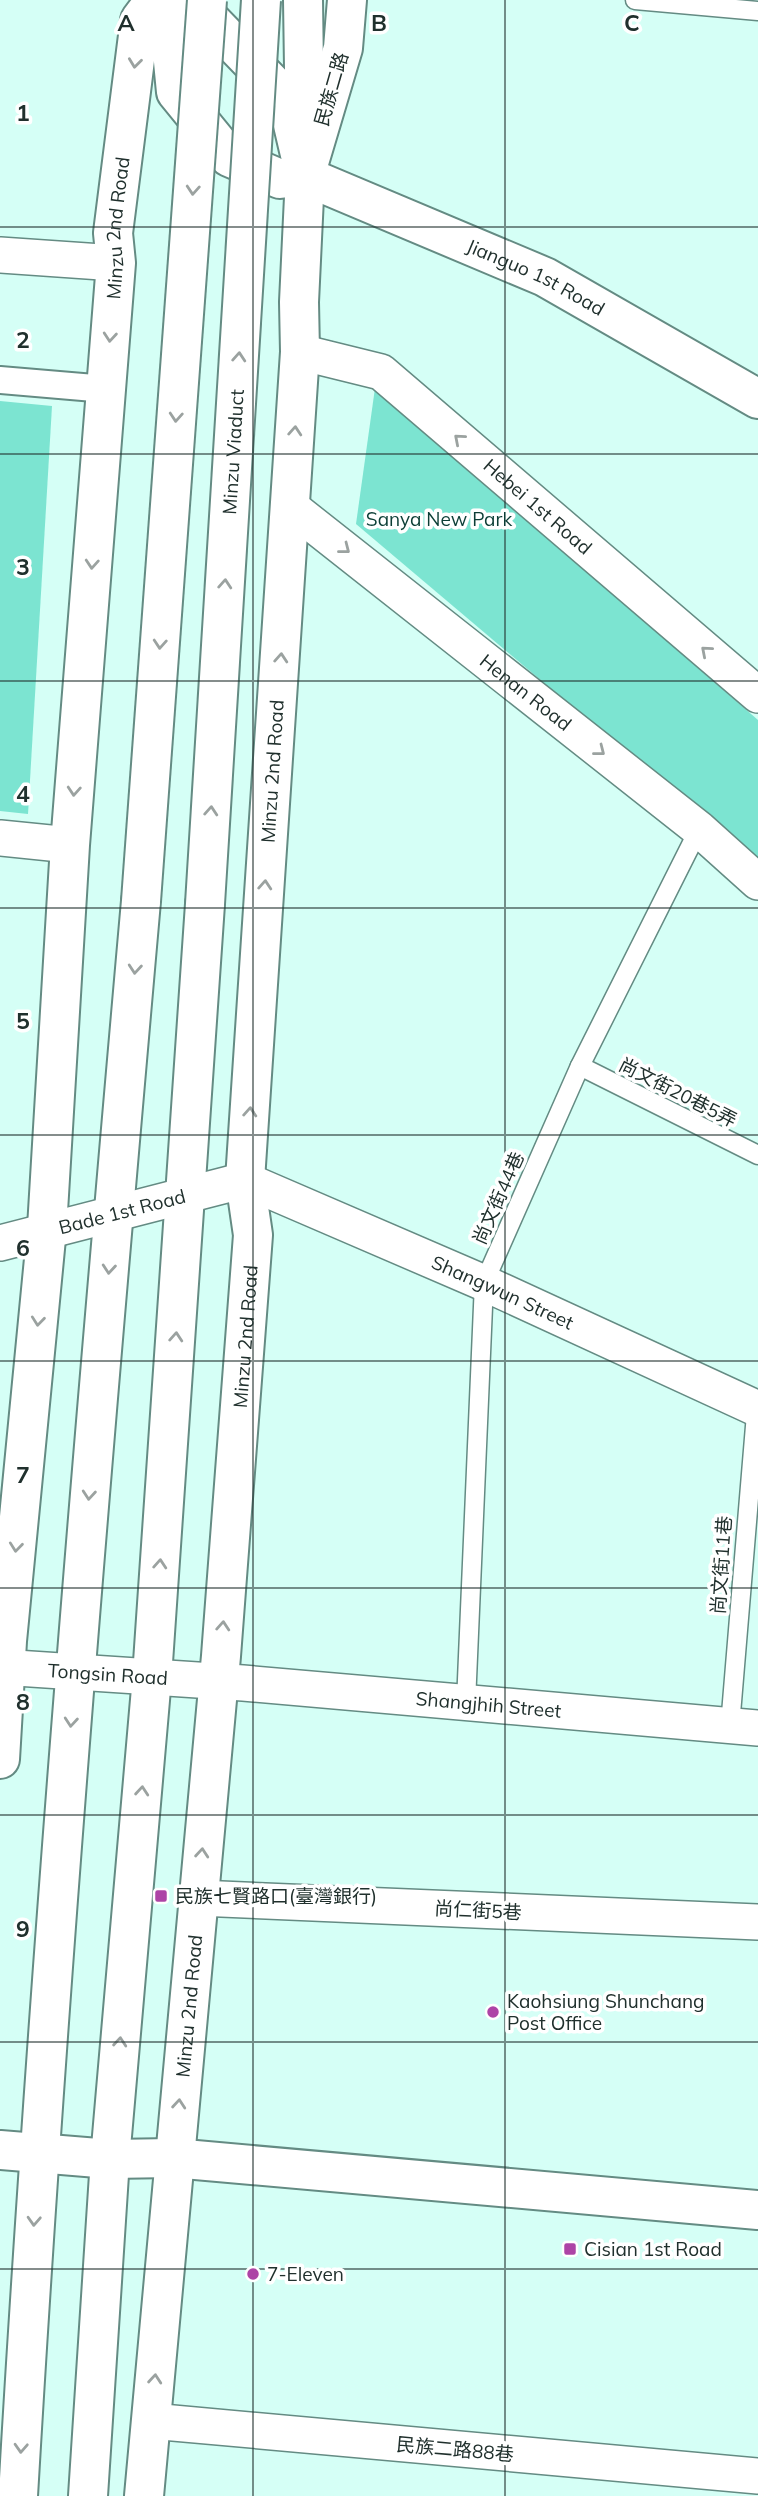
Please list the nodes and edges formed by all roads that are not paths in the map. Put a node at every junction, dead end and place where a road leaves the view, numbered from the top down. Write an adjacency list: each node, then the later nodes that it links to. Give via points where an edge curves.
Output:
1 (155, 0): 12 (main road, Minzu 2nd Road, one-way to 12, via 140,20 113,233)
2 (167, 0): 10 (main road, Jianguo 1st Road, via 176,92 229,157 280,179)
3 (191, 0): 10 (main road, via 287,99)
4 (206, 0): 27 (main road, one-way to 27, bridge, via 141,901)
5 (261, 0): 26 (main road, Minzu Viaduct, one-way to 5, bridge)
6 (303, 0): 10 (main road)
7 (347, 0): 10 (main road, 民族二路, via 343,47)
8 (644, 0): 9 (lane)
9 (758, 11)
10 (305, 176): 13 (main road, Minzu 2nd Road); 16 (main road, Jianguo 1st Road, via 545,277)
11 (0, 255): 12 (street)
12 (116, 263): 15 (main road, Minzu 2nd Road, one-way to 15)
13 (300, 352): 17 (main road, Minzu 2nd Road, one-way to 13); 18 (street, Hebei 1st Road, one-way to 13, via 381,372)
14 (0, 380): 15 (street)
15 (106, 389): 21 (main road, Minzu 2nd Road, one-way to 21)
16 (758, 399)
17 (291, 507): 19 (street, Henan Road, one-way to 19); 25 (main road, Minzu 2nd Road, one-way to 17)
18 (758, 695)
19 (699, 829): 22 (street, Henan Road); 23 (lane, 尚文街44巷)
20 (0, 838): 21 (street)
21 (70, 845): 28 (main road, Minzu 2nd Road)
22 (758, 882)
23 (580, 1066): 24 (lane, 尚文街20巷5弄); 30 (lane, 尚文街44巷)
24 (758, 1156)
25 (245, 1180): 26 (street, Bade 1st Road); 30 (street, Shangwun Street); 35 (main road, Minzu 2nd Road, one-way to 25, via 253,1235)
26 (184, 1194): 27 (street, Bade 1st Road); 34 (main road, one-way to 26)
27 (113, 1211): 28 (street, Bade 1st Road); 33 (main road, one-way to 33)
28 (47, 1228): 29 (street, Bade 1st Road); 32 (main road, Minzu 2nd Road, one-way to 32)
29 (0, 1243)
30 (484, 1283): 31 (street, Shangwun Street); 36 (lane, 尚文街44巷)
31 (757, 1405): 37 (lane, 尚文街11巷)
32 (3, 1667): 33 (street, Tongsin Road); 38 (main road, Minzu 2nd Road)
33 (75, 1672): 34 (street, Tongsin Road); 42 (main road, one-way to 42)
34 (152, 1677): 35 (street, Tongsin Road); 44 (main road, one-way to 34)
35 (218, 1681): 36 (street, Shangjhih Street); 39 (main road, Minzu 2nd Road, one-way to 35)
36 (466, 1703): 37 (street, Shangjhih Street)
37 (744, 1727)
38 (0, 1759)
39 (198, 1898): 40 (street, 尚仁街5巷); 43 (main road, Minzu 2nd Road, one-way to 39)
40 (758, 1922)
41 (0, 2150): 42 (main road)
42 (38, 2152): 44 (main road); 48 (main road, one-way to 48)
43 (173, 2158): 44 (main road); 45 (main road); 46 (main road, Minzu 2nd Road, one-way to 43)
44 (110, 2159): 49 (main road)
45 (758, 2210)
46 (151, 2421): 47 (street, 民族二路88巷); 50 (main road, Minzu 2nd Road)
47 (758, 2476)
48 (18, 2496)
49 (88, 2496)
50 (144, 2496)

